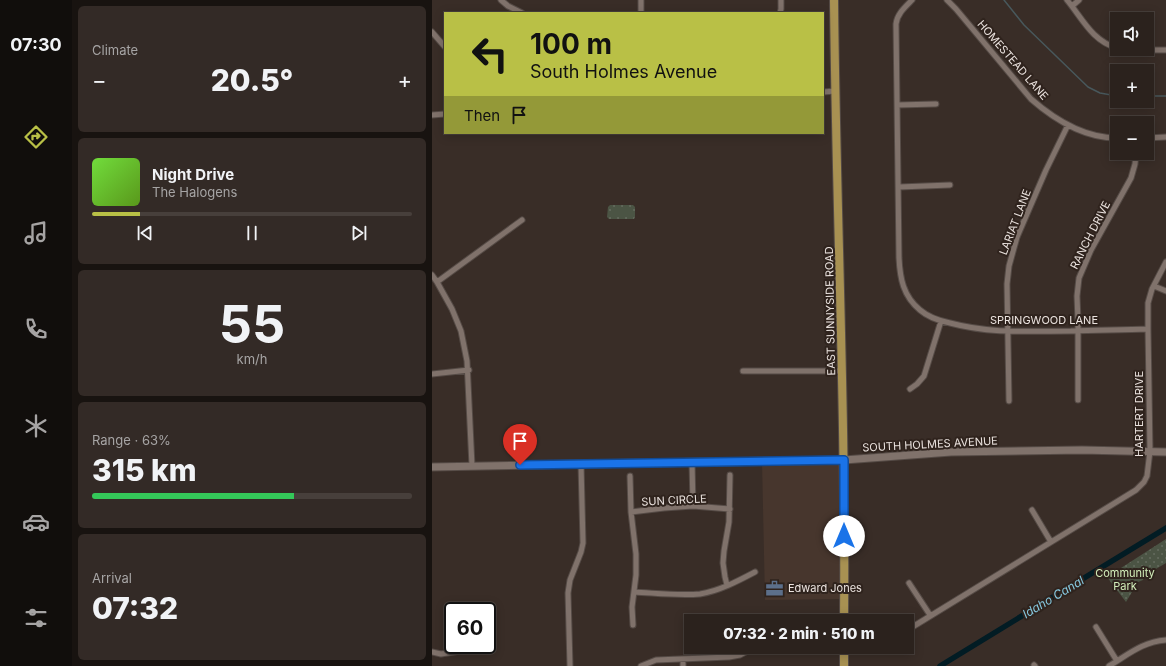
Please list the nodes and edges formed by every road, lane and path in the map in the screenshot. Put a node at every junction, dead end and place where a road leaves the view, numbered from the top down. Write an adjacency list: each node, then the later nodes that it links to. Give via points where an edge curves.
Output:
1 (501, 0): 10 (street)
2 (641, 0): 11 (street)
3 (781, 0): 12 (street)
4 (834, 0): 18 (main road, EAST SUNNYSIDE ROAD)
5 (912, 0): 21 (street, SPRINGWOOD LANE, via 903,8 897,19)
6 (947, 0): 24 (street, HOMESTEAD LANE, via 1031,99)
7 (1067, 0): 9 (street)
8 (1079, 0): 9 (street)
9 (1072, 6): 14 (street, via 1088,29)
10 (519, 12)
11 (641, 12)
12 (780, 12)
13 (432, 32): 15 (street)
14 (1110, 45)
15 (444, 46)
16 (1154, 50): 17 (street)
17 (1166, 50)
18 (835, 91): 19 (street); 43 (main road, EAST SUNNYSIDE ROAD)
19 (824, 92)
20 (936, 104): 21 (street)
21 (897, 105): 30 (street, SPRINGWOOD LANE)
22 (444, 114): 23 (street)
23 (432, 115)
24 (1068, 125): 26 (street, HOMESTEAD LANE, via 1090,134); 40 (street, LARIAT LANE, via 1046,170 1012,253 1007,284)
25 (1166, 137): 27 (street)
26 (1110, 138)
27 (1154, 138)
28 (1135, 160): 39 (street, RANCH DRIVE, via 1131,178 1081,273 1077,296)
29 (950, 185): 30 (street)
30 (898, 187): 37 (street, SPRINGWOOD LANE, via 899,258 903,286 909,298 920,310)
31 (522, 220): 34 (street)
32 (1166, 262): 35 (street, HARTERT DRIVE)
33 (432, 275): 34 (street)
34 (437, 282): 41 (street, via 461,331)
35 (1154, 286): 36 (street); 38 (street, HARTERT DRIVE, via 1148,303)
36 (1166, 291)
37 (941, 321): 40 (street, SPRINGWOOD LANE, via 987,331); 45 (street, via 924,376)
38 (1148, 329): 39 (street, SPRINGWOOD LANE); 48 (street, HARTERT DRIVE)
39 (1078, 330): 40 (street, SPRINGWOOD LANE); 46 (street, RANCH DRIVE)
40 (1007, 332): 47 (street, LARIAT LANE)
41 (468, 370): 44 (street); 53 (street)
42 (743, 371): 43 (street)
43 (842, 371): 50 (main road, EAST SUNNYSIDE ROAD)
44 (432, 374)
45 (910, 389)
46 (1078, 400)
47 (1009, 401)
48 (1150, 450): 49 (street, SOUTH HOLMES AVENUE); 50 (street, SOUTH HOLMES AVENUE, via 951,452); 61 (street, HARTERT DRIVE, via 1147,476 1136,490)
49 (1166, 452)
50 (844, 460): 51 (street, SOUTH HOLMES AVENUE); 66 (main road, EAST SUNNYSIDE ROAD)
51 (692, 462): 52 (street, SOUTH HOLMES AVENUE); 57 (street)
52 (581, 464): 53 (street, SOUTH HOLMES AVENUE); 78 (street, via 582,543 568,593)
53 (472, 466): 54 (street, SOUTH HOLMES AVENUE)
54 (432, 467)
55 (730, 474): 58 (street)
56 (630, 476): 60 (street)
57 (693, 506): 58 (street, SUN CIRCLE); 60 (street, SUN CIRCLE)
58 (730, 509): 64 (street, via 723,563)
59 (1032, 510): 61 (street)
60 (631, 512): 65 (street, SUN CIRCLE, via 636,554)
61 (1051, 542): 67 (street, HARTERT DRIVE)
62 (755, 572): 64 (street)
63 (909, 583): 67 (street)
64 (727, 585): 65 (street, via 688,595)
65 (634, 592): 68 (street, SUN CIRCLE)
66 (844, 614)
67 (930, 615): 69 (street, HARTERT DRIVE)
68 (633, 625)
69 (914, 626)
70 (1096, 627): 77 (street)
71 (1166, 640): 77 (street, via 1143,645)
72 (432, 652): 73 (street)
73 (444, 653)
74 (742, 654): 76 (street)
75 (844, 654): 81 (main road)
76 (683, 659): 79 (street, via 656,660); 80 (street)
77 (1117, 661): 82 (street)
78 (570, 666)
79 (641, 666)
80 (683, 666)
81 (844, 666)
82 (1109, 666)

